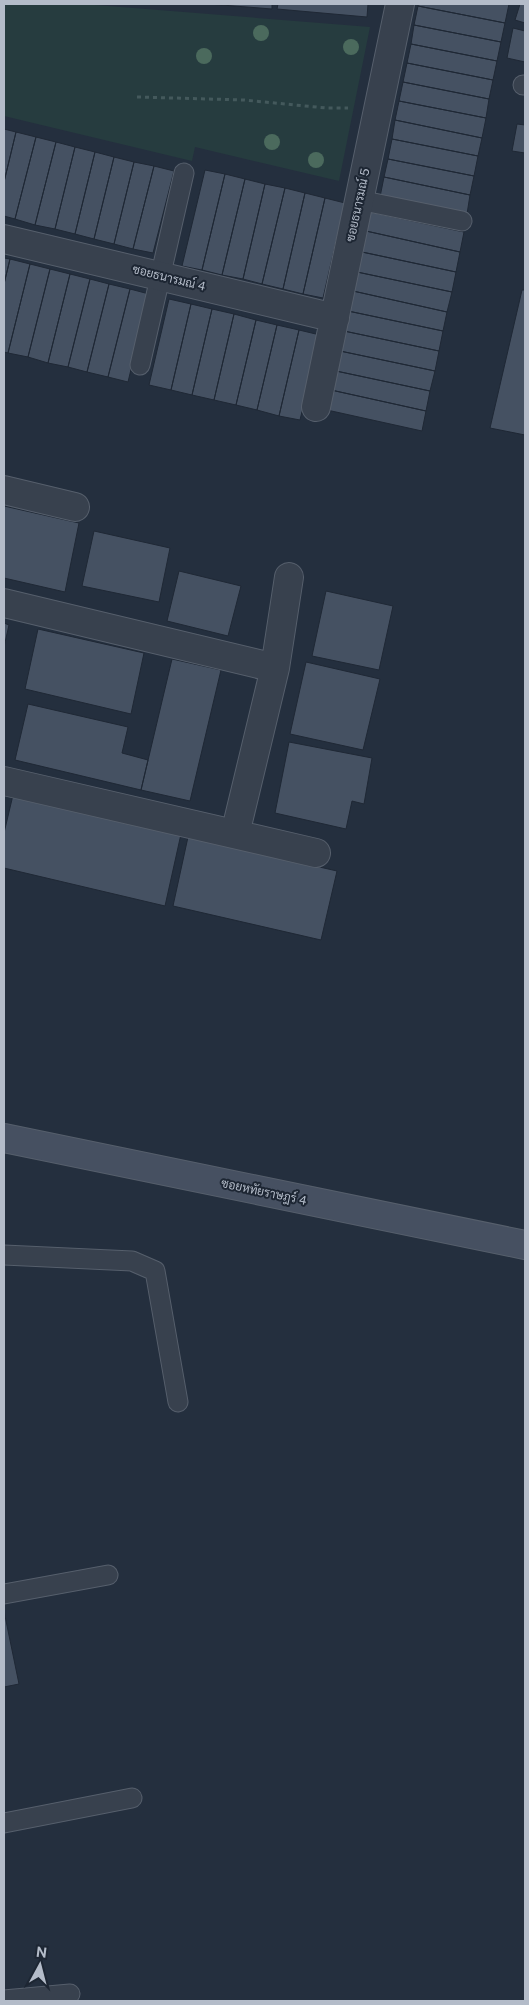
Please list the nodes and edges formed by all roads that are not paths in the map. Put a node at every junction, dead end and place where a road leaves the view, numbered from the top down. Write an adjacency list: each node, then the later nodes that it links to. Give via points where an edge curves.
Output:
1 (400, 4): 3 (street, ซอยธนารมณ์ 5)
2 (184, 173): 6 (lane)
3 (359, 200): 4 (lane); 7 (street, ซอยธนารมณ์ 5)
4 (462, 221)
5 (4, 239): 6 (street, ซอยธนารมณ์ 4)
6 (160, 276): 7 (street, ซอยธนารมณ์ 4); 8 (lane)
7 (335, 318): 9 (street, ซอยธนารมณ์ 5)
8 (140, 365)
9 (316, 407)
10 (4, 490): 11 (street)
11 (75, 507)
12 (289, 577): 14 (street)
13 (4, 603): 14 (street)
14 (275, 668): 16 (street)
15 (4, 781): 16 (street)
16 (235, 834): 17 (street)
17 (316, 853)
18 (4, 1138): 19 (street, ซอยหทัยราษฎร์ 4)
19 (525, 1245)
20 (4, 1255): 21 (lane, via 132,1261 155,1271)
21 (178, 1402)
22 (108, 1575): 23 (lane)
23 (4, 1594)
24 (132, 1798): 25 (lane)
25 (4, 1823)
26 (70, 1994): 27 (lane)
27 (4, 2000)

